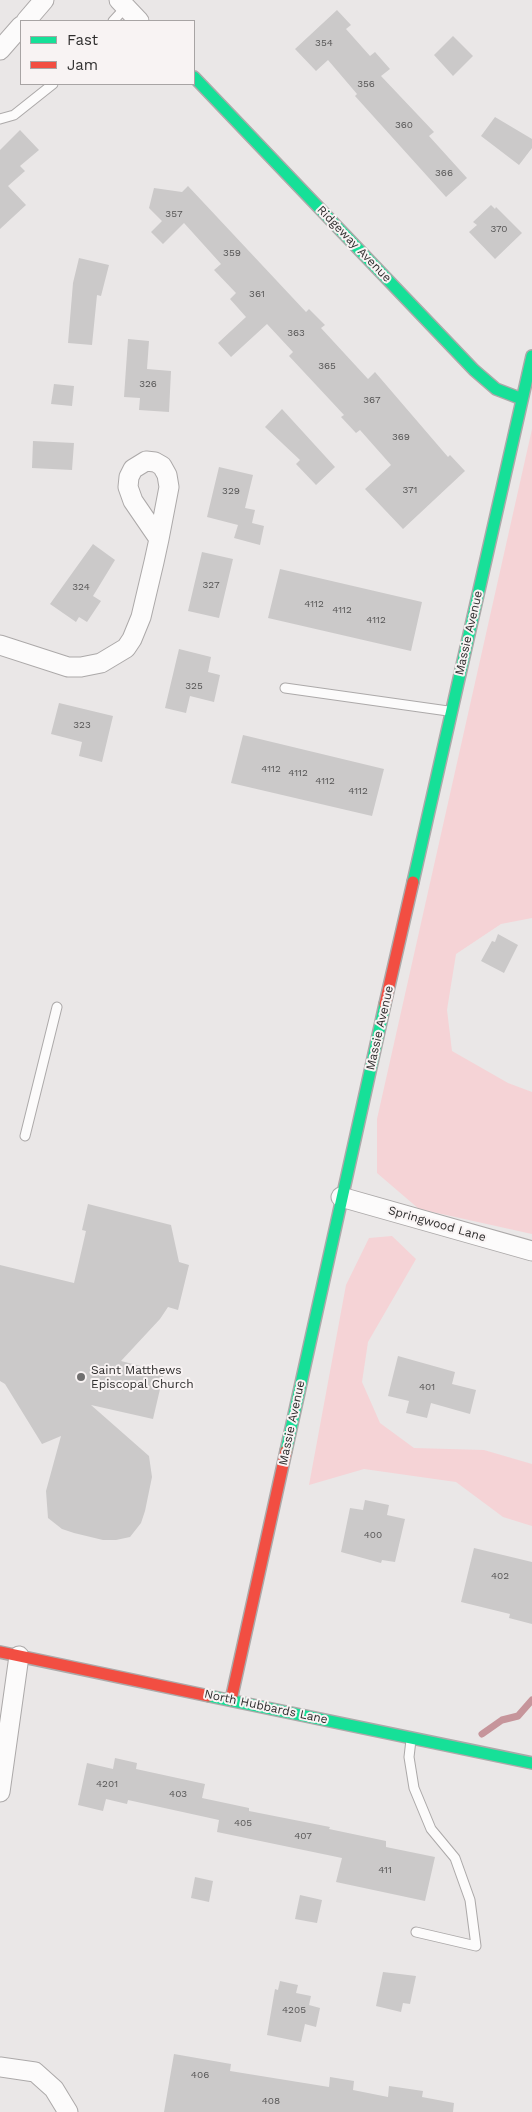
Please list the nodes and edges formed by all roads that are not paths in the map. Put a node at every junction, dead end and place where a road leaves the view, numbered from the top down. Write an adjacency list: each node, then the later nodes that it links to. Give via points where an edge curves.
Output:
1 (44, 0): 3 (street)
2 (122, 4): 4 (lane); 5 (street)
3 (27, 20)
4 (114, 20)
5 (139, 20)
6 (20, 27): 7 (street)
7 (0, 50)
8 (195, 78): 12 (street, Ridgeway Avenue, via 474,370 496,389)
9 (52, 85): 10 (lane, via 14,115)
10 (0, 119)
11 (532, 356): 12 (street, Massie Avenue)
12 (522, 399): 16 (street, Massie Avenue)
13 (159, 539): 14 (street, via 141,618 126,648 101,663 81,668)
14 (0, 645)
15 (285, 688): 16 (lane)
16 (451, 711): 19 (street, Massie Avenue)
17 (57, 1007): 18 (lane)
18 (25, 1136)
19 (341, 1197): 20 (street, Springwood Lane); 23 (street, Massie Avenue)
20 (532, 1251)
21 (0, 1652): 22 (street, North Hubbards Lane)
22 (19, 1656): 23 (street, North Hubbards Lane); 26 (street)
23 (231, 1700): 24 (street, North Hubbards Lane)
24 (411, 1738): 25 (street, North Hubbards Lane); 27 (lane, via 409,1757 414,1788 431,1829 455,1858 470,1900 476,1946)
25 (532, 1763)
26 (0, 1792)
27 (416, 1932)
28 (0, 2066): 29 (street, via 34,2072 54,2089)
29 (68, 2112)

